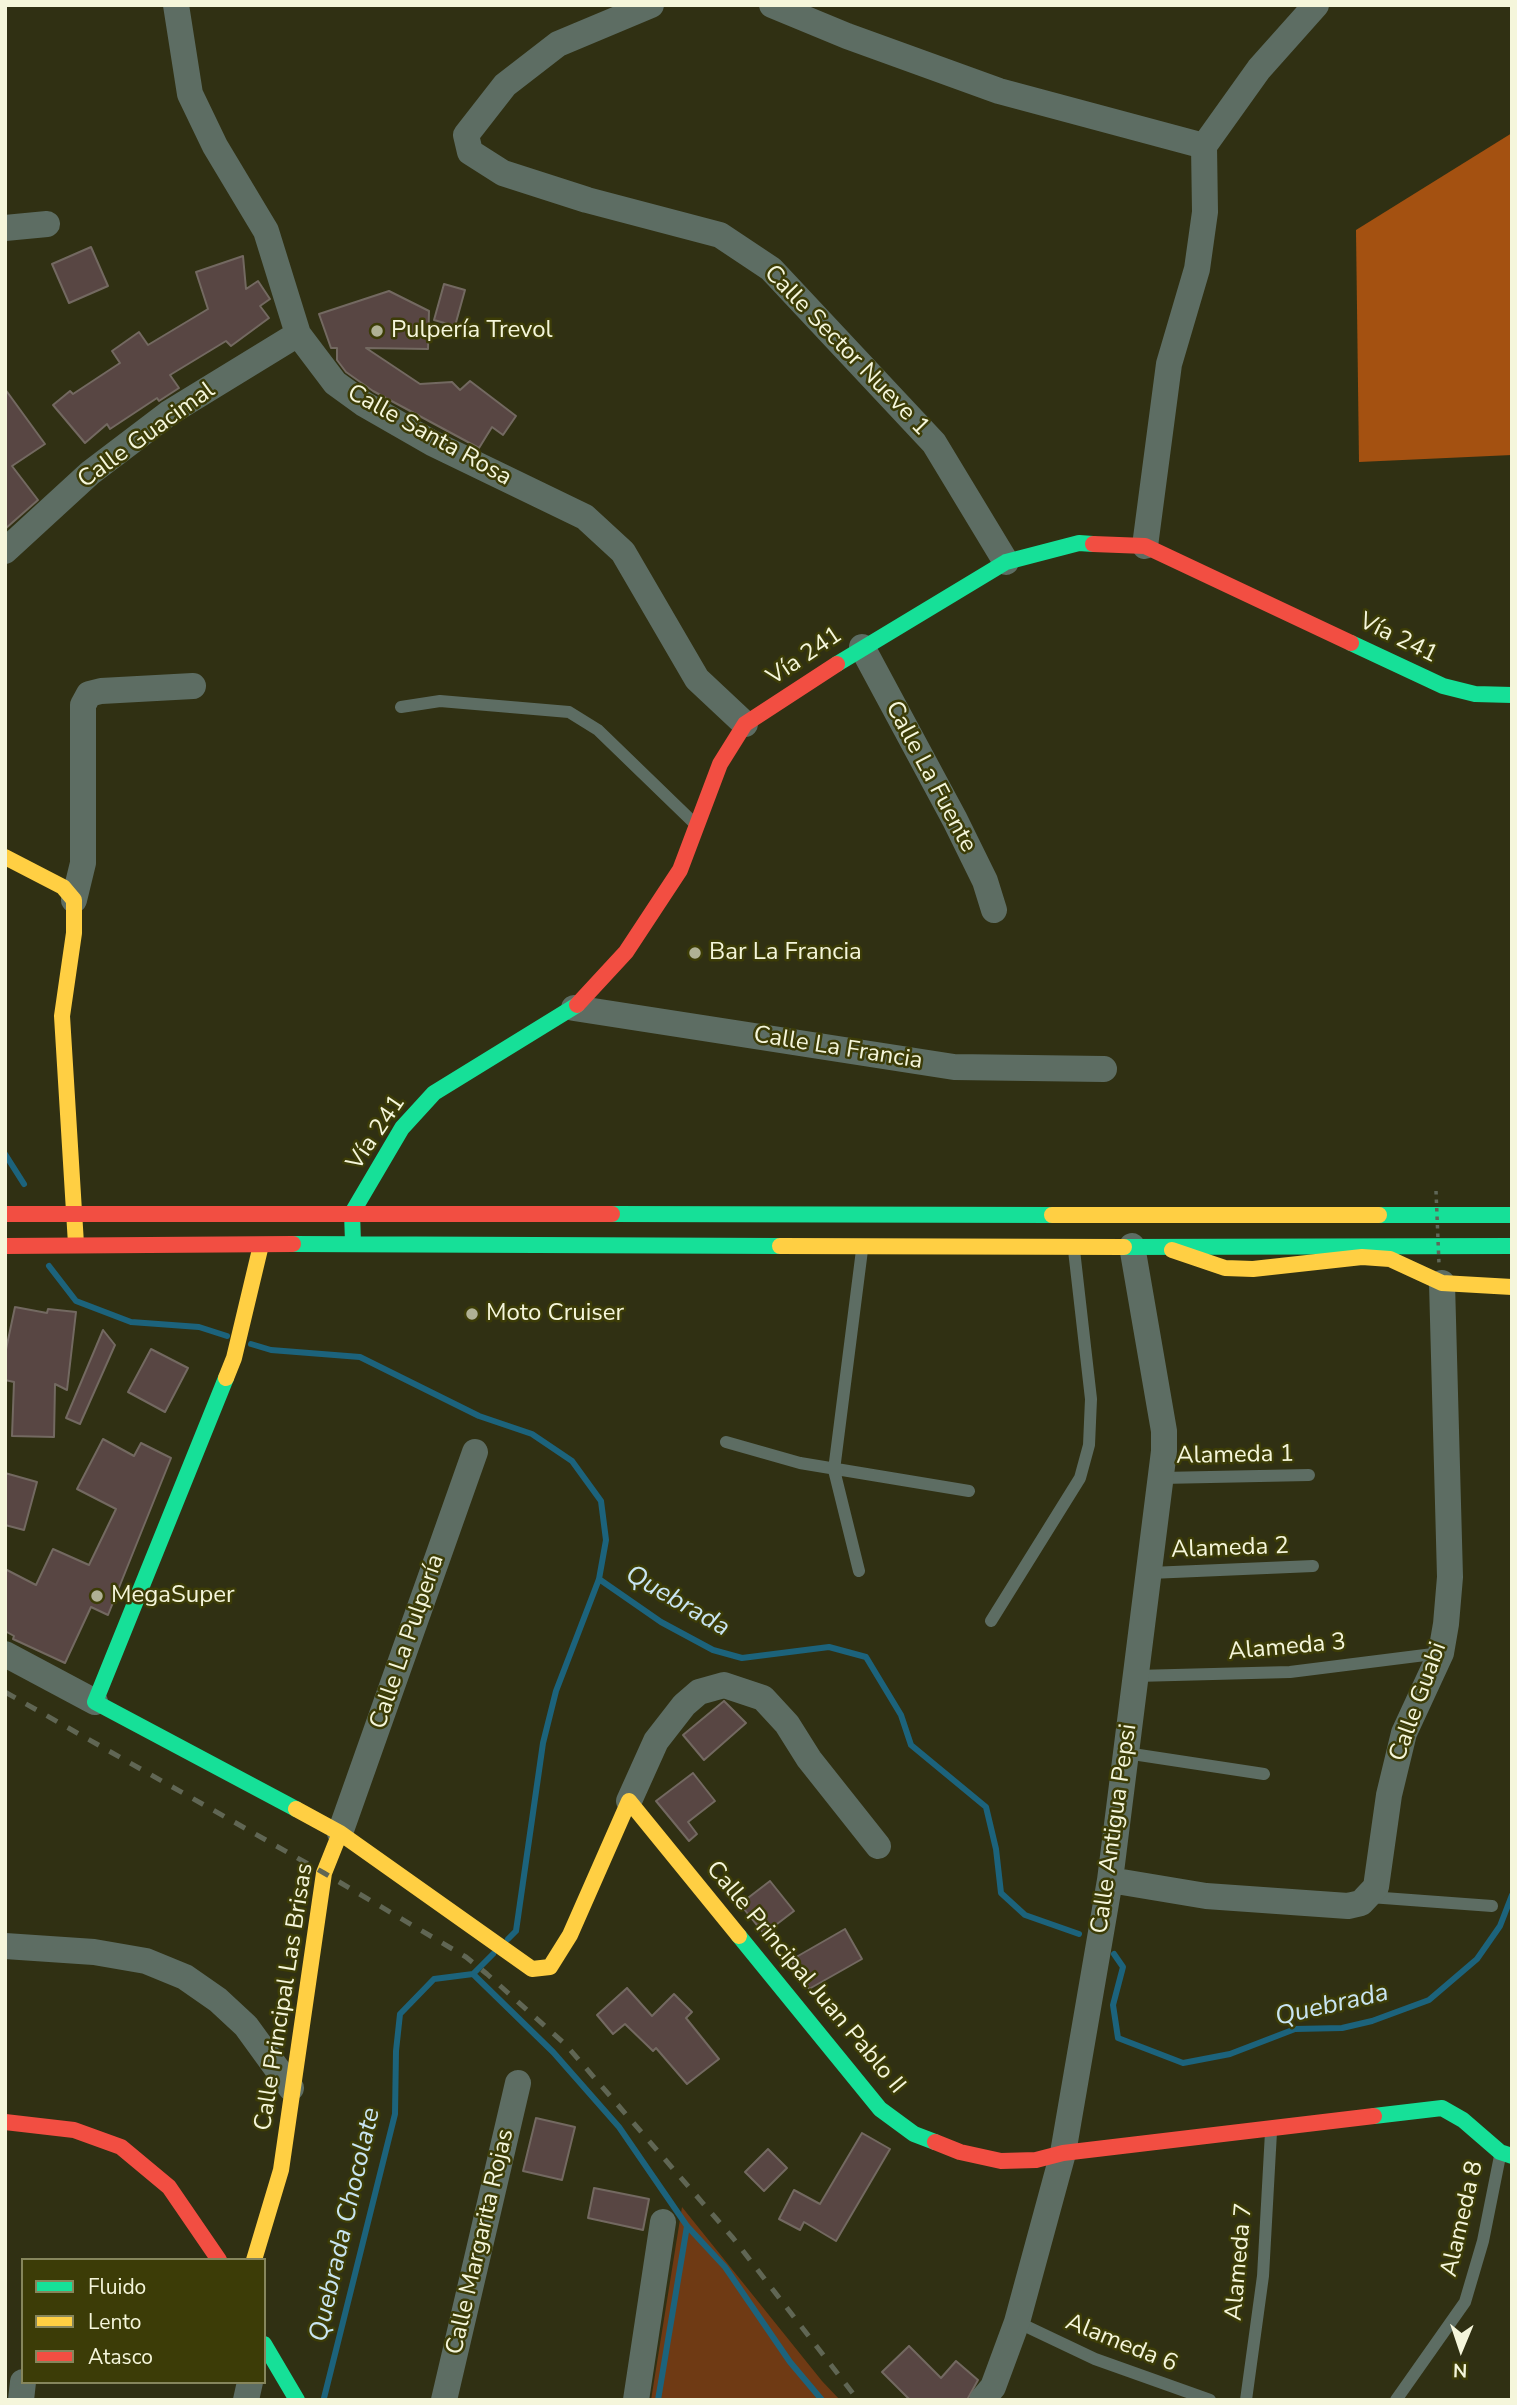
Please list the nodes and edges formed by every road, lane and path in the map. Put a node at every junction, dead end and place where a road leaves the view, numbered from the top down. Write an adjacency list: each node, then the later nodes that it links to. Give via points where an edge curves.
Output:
1 (176, 5): 8 (street, Calle Santa Rosa, via 190,94 266,231)
2 (652, 5): 11 (street, Calle Sector Nueve 1, via 558,44 505,85 466,135 470,152 503,173 720,235 771,269 934,443)
3 (772, 5): 5 (street, via 999,91)
4 (1315, 5): 5 (street, via 1259,69)
5 (1204, 146): 9 (street, via 1205,212 1197,269 1169,364)
6 (47, 223): 7 (street)
7 (5, 228)
8 (299, 334): 10 (street, Calle Guacimal, via 169,413 90,473); 16 (street, Calle Santa Rosa, via 335,383 364,404 432,443 585,517 623,552 697,679)
9 (1145, 546): 11 (main road, Vía 241, via 1079,543); 14 (main road, Vía 241, via 1443,686 1475,694)
10 (5, 551)
11 (1006, 562): 12 (main road, Vía 241)
12 (862, 647): 16 (main road, Vía 241); 20 (street, Calle La Fuente, via 961,832)
13 (193, 686): 19 (street, via 89,694 83,705 83,863)
14 (1512, 695)
15 (401, 707): 17 (lane, via 440,701 569,712 598,730)
16 (745, 724): 17 (main road, Vía 241, via 720,764)
17 (696, 826): 21 (main road, Vía 241, via 680,870 626,952)
18 (5, 857): 19 (main road, via 63,887)
19 (74, 900): 24 (main road, via 62,1016)
20 (994, 910)
21 (574, 1008): 22 (street, Calle La Francia, via 954,1067); 25 (main road, Vía 241, via 434,1093 402,1128)
22 (1104, 1069)
23 (1436, 1191): 37 (path, bridge)
24 (75, 1212): 25 (main road); 26 (main road); 29 (main road)
25 (352, 1213): 27 (main road); 28 (main road)
26 (5, 1214)
27 (1512, 1215)
28 (353, 1243): 30 (main road); 36 (main road)
29 (76, 1245): 30 (main road); 31 (main road)
30 (261, 1245): 52 (main road, via 234,1358)
31 (5, 1246)
32 (1074, 1246): 33 (main road); 36 (main road); 48 (lane, via 1091,1399 1089,1445 1080,1478)
33 (1132, 1246): 34 (main road); 43 (street, Calle Antigua Pepsi, via 1164,1431)
34 (1163, 1246): 35 (main road); 37 (main road, via 1225,1268 1362,1257 1390,1259)
35 (1512, 1246)
36 (863, 1247): 41 (lane)
37 (1440, 1274): 38 (main road); 49 (street, Calle Guabi, via 1450,1577)
38 (1512, 1286)
39 (726, 1442): 41 (lane)
40 (475, 1452): 56 (street, Calle La Pulpería)
41 (834, 1470): 44 (lane); 46 (lane)
42 (1309, 1475): 43 (lane, Alameda 1)
43 (1161, 1478): 47 (street, Calle Antigua Pepsi)
44 (968, 1491)
45 (1313, 1566): 47 (lane, Alameda 2)
46 (859, 1571)
47 (1150, 1573): 51 (street, Calle Antigua Pepsi)
48 (991, 1621)
49 (1441, 1653): 51 (lane, Alameda 3, via 1290,1672); 59 (street, Calle Guabi, via 1404,1733 1388,1795 1376,1887)
50 (5, 1654): 52 (street)
51 (1136, 1676): 53 (street, Calle Antigua Pepsi)
52 (95, 1702): 56 (main road)
53 (1126, 1753): 54 (lane); 58 (street, Calle Antigua Pepsi)
54 (1264, 1774)
55 (629, 1801): 56 (main road, via 550,1968 532,1969 516,1959); 57 (street, via 656,1741 684,1705 699,1692 724,1685 763,1698); 66 (main road, Calle Principal Juan Pablo II, via 880,2109 914,2134 960,2152 1001,2161 1036,2161)
56 (340, 1833): 63 (main road, Calle Principal Las Brisas, via 324,1874)
57 (878, 1846)
58 (1110, 1880): 59 (street, via 1273,1903 1348,1906); 66 (street, Calle Antigua Pepsi)
59 (1369, 1897): 60 (lane)
60 (1492, 1906)
61 (5, 1946): 63 (street, via 94,1952 146,1961 186,1977 246,2026)
62 (518, 2084): 74 (street, Calle Margarita Rojas)
63 (291, 2088): 70 (main road, Calle Principal Las Brisas, via 281,2170)
64 (5, 2122): 69 (main road, via 75,2130 121,2147 169,2187)
65 (1271, 2127): 66 (main road, Calle Principal Juan Pablo II); 67 (main road, Calle Principal Juan Pablo II, via 1442,2108); 78 (lane, Alameda 7, via 1263,2276)
66 (1063, 2153): 71 (street, Calle Antigua Pepsi)
67 (1506, 2154): 79 (lane, Alameda 8, via 1465,2302)
68 (663, 2222): 75 (street)
69 (218, 2258)
70 (255, 2258)
71 (1017, 2322): 76 (street, Calle Antigua Pepsi, via 993,2387); 77 (lane, Alameda 6, via 1095,2360)
72 (266, 2347): 73 (main road)
73 (297, 2400)
74 (444, 2400)
75 (636, 2400)
76 (982, 2400)
77 (1210, 2400)
78 (1246, 2400)
79 (1396, 2400)

